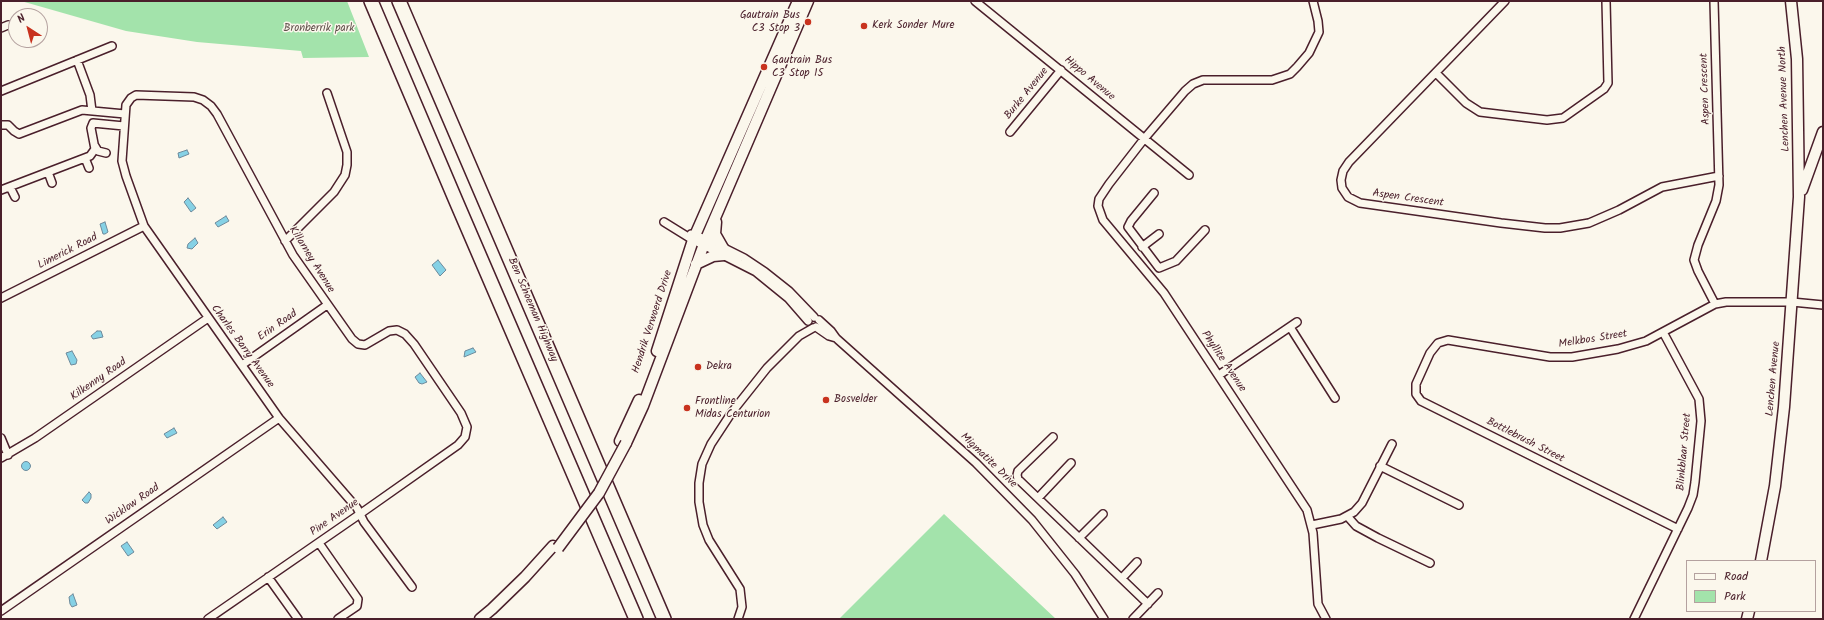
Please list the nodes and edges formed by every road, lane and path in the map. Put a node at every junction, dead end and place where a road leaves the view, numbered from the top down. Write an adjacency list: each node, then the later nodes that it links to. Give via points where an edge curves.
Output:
1 (371, 1): 99 (highway)
2 (399, 1): 100 (highway, Ben Schoeman Highway)
3 (798, 1): 44 (main road, Hendrik Verwoerd Drive)
4 (808, 1): 39 (main road, Hendrik Verwoerd Drive)
5 (975, 1): 13 (street, Hippo Avenue)
6 (1313, 1): 25 (street, Phyllite Avenue, via 1319,27 1317,38 1309,53 1290,74 1272,80 1198,81 1185,91)
7 (1505, 1): 14 (street, Aspen Crescent)
8 (1606, 1): 14 (street, via 1608,83 1604,89 1563,118 1542,120 1480,112 1466,103)
9 (1714, 1): 32 (street, Aspen Crescent)
10 (1791, 1): 37 (main road, Lenchen Avenue North, via 1797,59)
11 (112, 46): 12 (street)
12 (77, 60): 15 (street); 18 (street, via 90,95)
13 (1061, 70): 23 (street, Burke Avenue); 25 (street, Hippo Avenue)
14 (1436, 73): 32 (street, Aspen Crescent, via 1346,166 1342,175 1342,188 1352,200 1501,223 1560,228 1589,223 1662,187)
15 (1, 90)
16 (327, 93): 45 (street, via 347,152 345,174 334,192)
17 (136, 95): 19 (street, Charles Barry Avenue, via 127,103); 45 (street, Killarney Avenue, via 194,97 211,106)
18 (90, 113): 19 (street); 20 (street, via 82,110 19,134 8,125); 21 (street)
19 (125, 114): 22 (street, Charles Barry Avenue)
20 (1, 125)
21 (91, 126): 22 (street, via 96,123); 26 (street)
22 (124, 126): 41 (street, Charles Barry Avenue, via 122,161)
23 (1010, 132)
24 (1823, 132): 37 (main road)
25 (1144, 139): 31 (street, Hippo Avenue); 51 (street, Phyllite Avenue, via 1103,192 1098,206 1103,220)
26 (95, 146): 27 (street, via 98,151); 28 (street, via 93,153)
27 (106, 153)
28 (85, 158): 29 (street); 30 (street, via 75,158)
29 (89, 168)
30 (48, 172): 33 (street); 34 (street, via 37,173)
31 (1189, 175)
32 (1719, 176): 54 (street, Aspen Crescent, via 1716,201 1694,260)
33 (52, 183)
34 (10, 187): 35 (street); 38 (street)
35 (1, 189)
36 (1154, 194): 47 (street, via 1128,225)
37 (1799, 197): 53 (main road, Lenchen Avenue)
38 (15, 198)
39 (717, 214): 46 (main road, Hendrik Verwoerd Drive); 48 (main road, via 715,234)
40 (664, 222): 44 (street, Migmatite Drive)
41 (144, 226): 52 (street, Limerick Road); 57 (street, Charles Barry Avenue)
42 (1205, 230): 50 (street, via 1173,263 1161,268)
43 (1159, 234): 47 (street)
44 (694, 238): 46 (street, Migmatite Drive); 70 (main road, Hendrik Verwoerd Drive, via 652,366)
45 (284, 241): 55 (street, Killarney Avenue)
46 (705, 242): 48 (street, Migmatite Drive); 49 (main road, Hendrik Verwoerd Drive)
47 (1142, 247): 50 (street)
48 (724, 252): 49 (main road); 59 (street, Migmatite Drive, via 765,272 789,291)
49 (696, 264): 70 (main road, Hendrik Verwoerd Drive, via 641,411)
50 (1156, 265): 51 (street)
51 (1148, 272): 64 (street, Phyllite Avenue)
52 (1, 298)
53 (1792, 302): 54 (street, Melkbos Street); 56 (street, Melkbos Street); 85 (main road, Lenchen Avenue, via 1775,486)
54 (1715, 304): 61 (street, Melkbos Street)
55 (327, 305): 63 (street, Erin Road); 67 (street, Killarney Avenue, via 358,344 370,344 393,330 409,337 461,413)
56 (1823, 305)
57 (208, 318): 63 (street, Charles Barry Avenue); 72 (street, Kilkenny Road, via 35,438)
58 (1297, 322): 60 (street)
59 (813, 323): 101 (street, via 768,368 732,412 711,444 702,464 699,502 703,525 740,589 742,607); 102 (street, Migmatite Drive, via 831,331 976,463 1032,520 1075,574)
60 (1290, 327): 64 (street); 65 (street)
61 (1663, 332): 62 (street, Melkbos Street, via 1646,341 1618,349 1564,357 1454,340); 81 (street, Blinkblaar Street, via 1694,388 1700,405 1701,421 1694,488)
62 (1438, 343): 81 (street, Bottlebrush Street, via 1430,352 1417,380 1416,392 1421,401)
63 (242, 365): 66 (street, Charles Barry Avenue)
64 (1219, 375): 80 (street, Phyllite Avenue, via 1302,502)
65 (1335, 398)
66 (279, 418): 77 (street, Charles Barry Avenue); 93 (street, Wicklow Road)
67 (467, 427): 77 (street, Pine Avenue, via 465,437 458,445)
68 (1053, 436): 75 (street, via 1017,475)
69 (1, 438): 72 (street)
70 (623, 442): 84 (main road, Hendrik Verwoerd Drive, bridge, via 599,493)
71 (1392, 444): 74 (street)
72 (4, 456)
73 (1071, 463): 75 (street)
74 (1380, 466): 76 (street); 79 (street, via 1357,509)
75 (1038, 498): 82 (street)
76 (1459, 505)
77 (360, 514): 83 (street, Pine Avenue); 90 (street, Charles Barry Avenue)
78 (1103, 514): 82 (street)
79 (1348, 517): 80 (street); 87 (street, via 1356,526)
80 (1312, 525): 104 (street, Phyllite Avenue, via 1316,596)
81 (1678, 530): 105 (street, Blinkblaar Street)
82 (1079, 538): 89 (street)
83 (319, 543): 88 (street, Pine Avenue); 96 (street, via 358,599 357,606)
84 (555, 547): 97 (main road, Hendrik Verwoerd Drive); 98 (main road, Hendrik Verwoerd Drive, via 530,579)
85 (1761, 560)
86 (1137, 562): 89 (street)
87 (1430, 562)
88 (268, 577): 94 (street, Pine Avenue); 95 (street)
89 (1122, 578): 92 (street)
90 (412, 587)
91 (1158, 593): 92 (street)
92 (1148, 604): 103 (street)
93 (1, 611)
94 (208, 619)
95 (298, 619)
96 (338, 619)
97 (480, 619)
98 (488, 619)
99 (636, 619)
100 (664, 619)
101 (738, 619)
102 (1104, 619)
103 (1133, 619)
104 (1326, 619)
105 (1634, 619)

